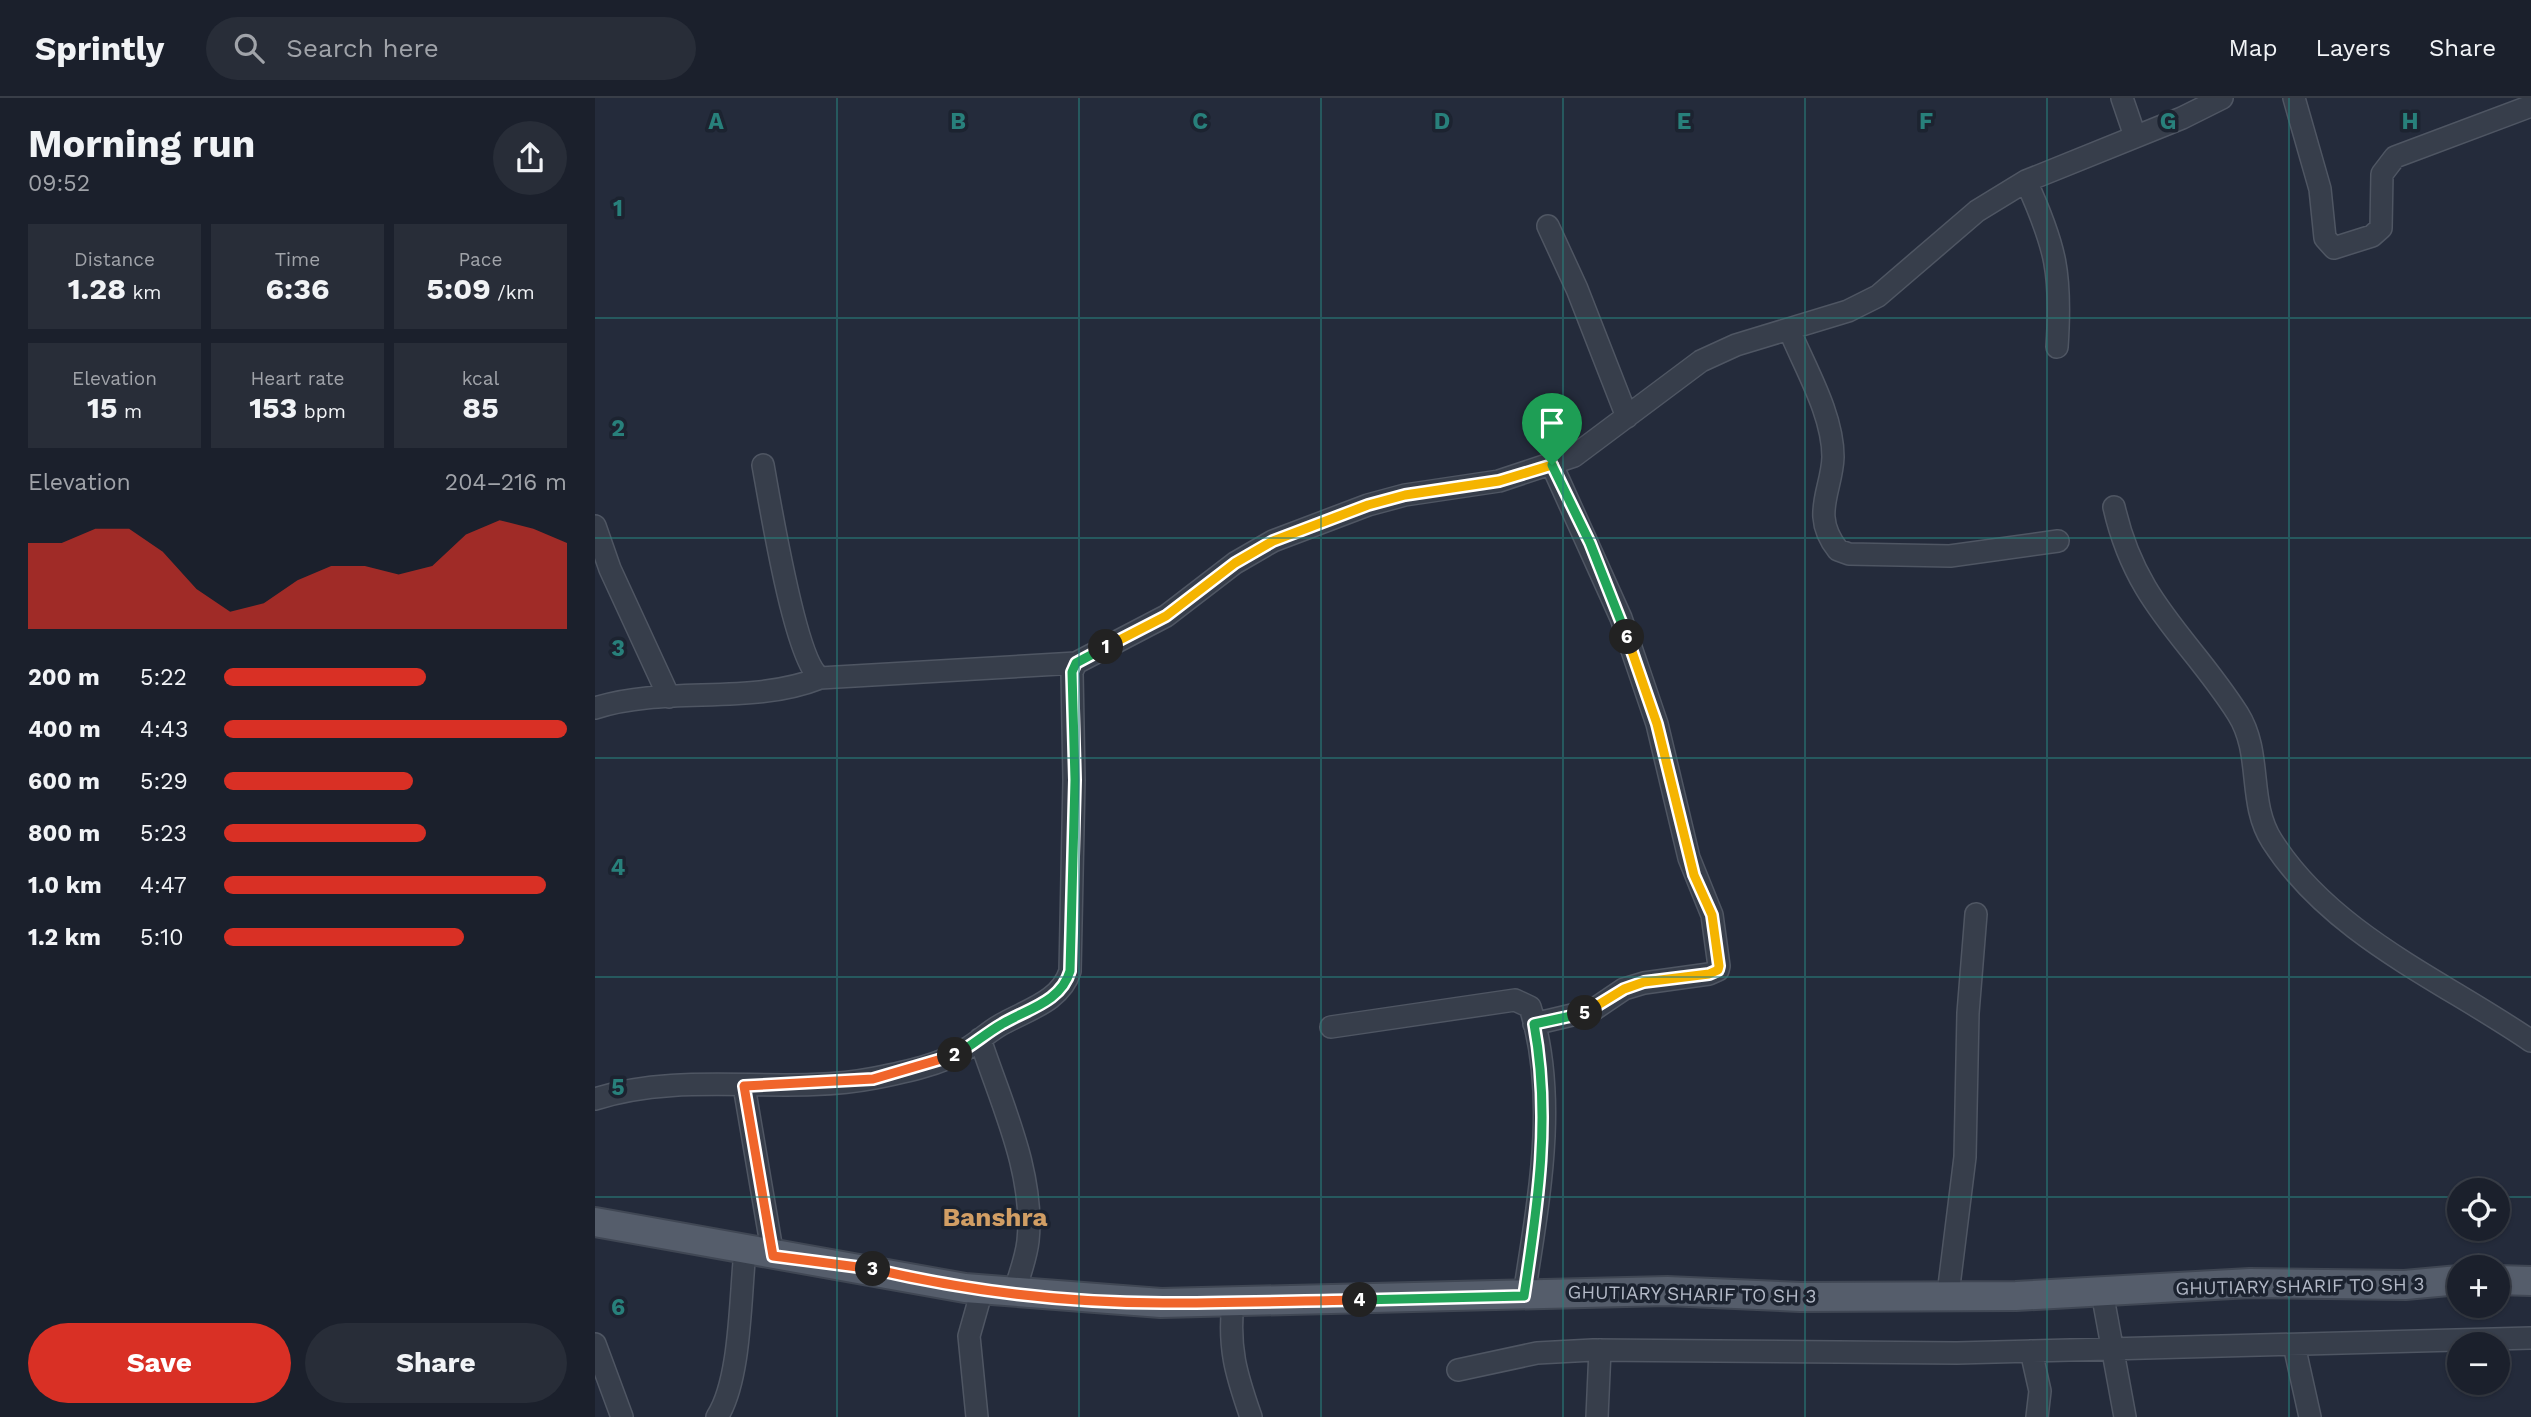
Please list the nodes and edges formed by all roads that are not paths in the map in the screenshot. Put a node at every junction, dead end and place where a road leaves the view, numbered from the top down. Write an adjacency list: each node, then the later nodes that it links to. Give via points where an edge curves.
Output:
1 (2122, 98): 5 (street)
2 (2222, 98): 5 (street)
3 (2294, 98): 4 (street, via 2320,189 2325,238 2334,248 2381,228 2382,174 2395,156)
4 (2531, 106)
5 (2135, 136): 6 (street)
6 (2026, 181): 8 (street, via 1976,211 1878,296 1848,311); 9 (street, via 2055,251)
7 (1548, 226): 10 (street)
8 (1789, 329): 10 (street, via 1701,361); 15 (street, via 1832,445 1823,509 1837,550 1950,556)
9 (2057, 347)
10 (1626, 417): 12 (street, via 1574,456)
11 (763, 465): 17 (street, via 809,666)
12 (1552, 465): 16 (street, via 1499,481 1368,505 1273,541 1235,563 1166,616); 21 (street, via 1621,618 1657,724 1691,867 1712,915 1719,966 1709,974 1644,982 1593,1010)
13 (2114, 507): 24 (street, via 2121,540 2146,592 2239,715 2254,759 2258,812 2271,840 2295,871 2370,940)
14 (595, 526): 18 (street)
15 (2058, 541)
16 (1076, 663): 17 (street); 23 (street, via 1072,672 1075,780 1070,971 1058,992)
17 (820, 678): 18 (street, via 783,689)
18 (669, 697): 19 (street)
19 (595, 708)
20 (1976, 914): 35 (street, via 1968,1013 1965,1157)
21 (1534, 1024): 22 (street, via 1530,1007 1515,1000); 36 (street, via 1543,1157)
22 (1331, 1027)
23 (980, 1039): 25 (street, via 937,1062 873,1079); 34 (street, via 1025,1181 1028,1242)
24 (2531, 1041)
25 (744, 1086): 26 (street, via 652,1085); 29 (street)
26 (595, 1099)
27 (595, 1222): 28 (main road, GHUTIARY SHARIF TO SH 3)
28 (745, 1251): 29 (main road, GHUTIARY SHARIF TO SH 3); 47 (street, via 734,1367)
29 (773, 1256): 33 (main road, GHUTIARY SHARIF TO SH 3)
30 (2510, 1280): 32 (main road)
31 (2447, 1281): 37 (main road, GHUTIARY SHARIF TO SH 3, via 2250,1283)
32 (2531, 1281)
33 (982, 1290): 34 (main road, GHUTIARY SHARIF TO SH 3); 48 (street, via 969,1336)
34 (1014, 1293): 38 (main road, GHUTIARY SHARIF TO SH 3, via 1161,1303)
35 (1948, 1294): 36 (main road, GHUTIARY SHARIF TO SH 3, via 1800,1297 1667,1291); 37 (main road, GHUTIARY SHARIF TO SH 3)
36 (1524, 1296): 38 (main road, GHUTIARY SHARIF TO SH 3)
37 (2104, 1298): 40 (street)
38 (1233, 1302): 49 (street, via 1231,1357)
39 (2531, 1338): 42 (street)
40 (2111, 1343): 42 (street); 44 (street); 52 (street)
41 (595, 1344): 46 (street)
42 (2294, 1345): 53 (street)
43 (1600, 1350): 44 (street); 45 (street, via 1537,1353); 50 (street)
44 (2031, 1351): 51 (street, via 2040,1391)
45 (1458, 1370)
46 (622, 1417)
47 (717, 1417)
48 (977, 1417)
49 (1251, 1417)
50 (1597, 1417)
51 (2037, 1417)
52 (2125, 1417)
53 (2310, 1417)

